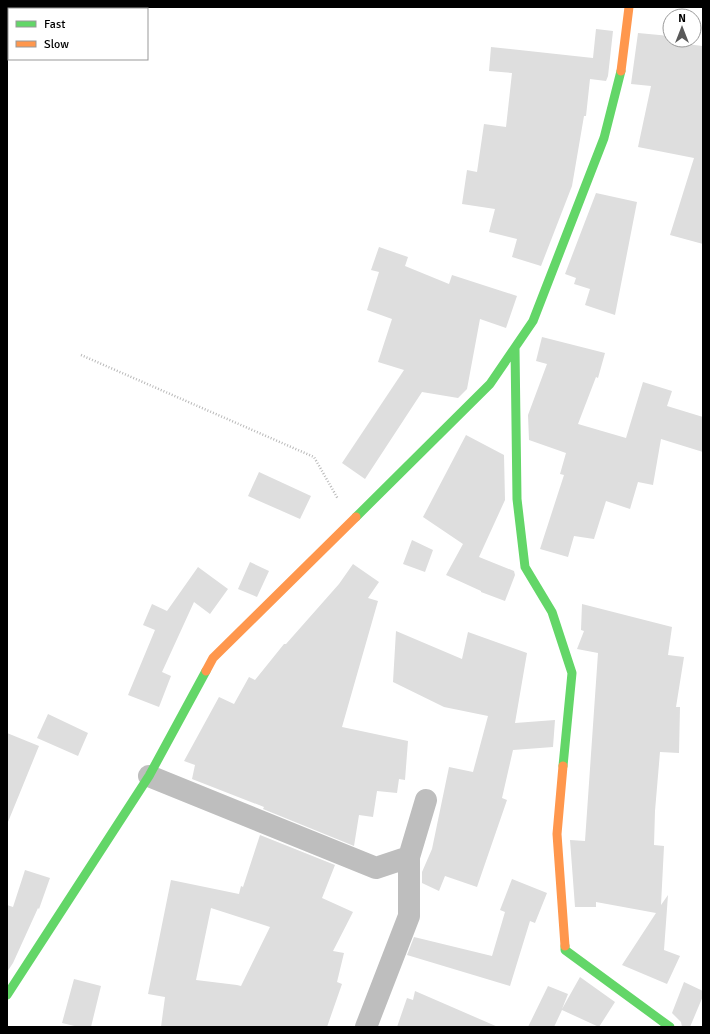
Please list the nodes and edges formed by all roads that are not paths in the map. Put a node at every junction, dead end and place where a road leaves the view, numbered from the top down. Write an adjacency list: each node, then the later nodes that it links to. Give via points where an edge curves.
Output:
1 (629, 7): 2 (street, via 620,78 604,138 533,321)
2 (515, 348): 3 (street, via 490,384 213,658); 8 (street, via 517,499 525,567 552,612 572,673 557,834 565,950)
3 (149, 776): 5 (street, via 376,868); 6 (street)
4 (426, 800): 5 (street)
5 (409, 857): 7 (street, via 409,916)
6 (7, 996)
7 (366, 1027)
8 (670, 1027)

